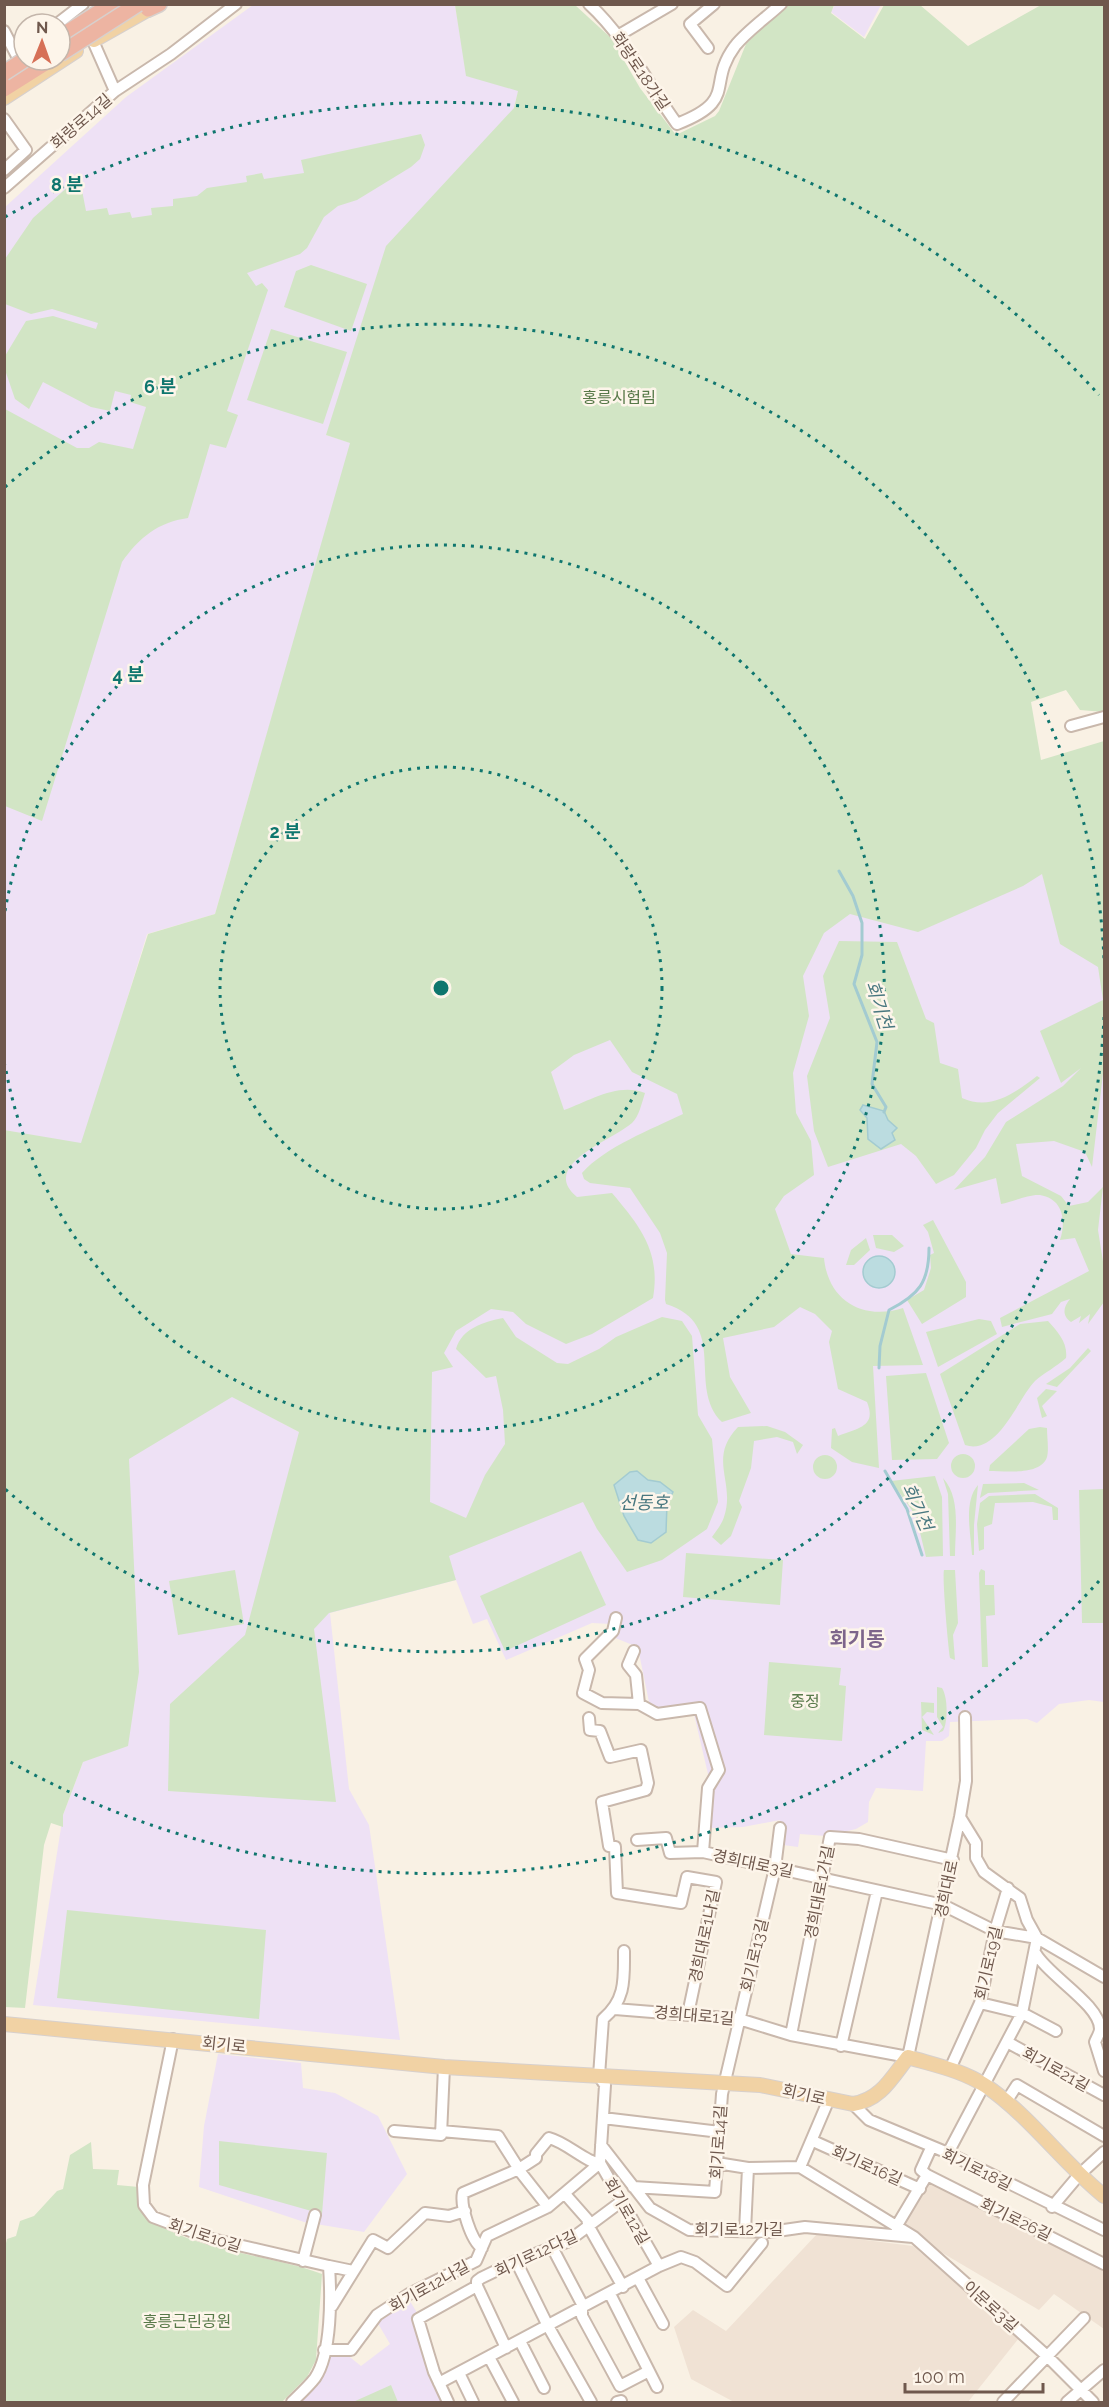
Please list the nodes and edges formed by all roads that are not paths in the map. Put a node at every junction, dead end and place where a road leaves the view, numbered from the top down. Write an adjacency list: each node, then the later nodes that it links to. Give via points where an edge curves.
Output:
1 (122, 4): 8 (main road)
2 (236, 4): 18 (street)
3 (589, 4): 13 (street, 화랑로18가길)
4 (672, 4): 13 (street)
5 (714, 4): 16 (street, via 690,24)
6 (780, 4): 13 (street, 화랑로18가길, via 730,54 715,102 698,116 677,124 648,85)
7 (150, 6): 14 (main road); 15 (highway, bridge)
8 (103, 8): 9 (highway); 10 (highway); 12 (main road); 14 (main road, via 92,28)
9 (72, 25)
10 (72, 29)
11 (4, 31): 17 (street)
12 (72, 33)
13 (619, 35)
14 (93, 40): 18 (street, 화랑로14길); 19 (main road)
15 (72, 48)
16 (708, 48)
17 (12, 53)
18 (115, 91): 22 (street, 화랑로14길)
19 (4, 98)
20 (4, 119): 21 (street, via 26,150)
21 (4, 170)
22 (4, 188)
23 (1104, 717): 24 (street)
24 (1071, 726)
25 (616, 1618): 27 (street, 경희대로3길, via 613,1631 585,1659 589,1670 583,1693 602,1703)
26 (634, 1651): 27 (street, via 628,1665 636,1675)
27 (639, 1704): 33 (street, 경희대로3길, via 657,1713 700,1708 719,1770 708,1788)
28 (965, 1717): 30 (street, 경희대로, via 966,1780)
29 (589, 1718): 48 (street, 경희대로1나길, via 590,1730 600,1731 610,1757 641,1750 648,1783 646,1790 602,1802 609,1846 615,1847 617,1893 681,1903 687,1877 716,1882)
30 (960, 1817): 34 (street, 경희대로); 37 (street, 회기로21길, via 976,1843 976,1858 984,1872)
31 (780, 1828): 35 (street, 회기로13길)
32 (637, 1840): 33 (street, via 666,1838 670,1853)
33 (703, 1852): 35 (street, 경희대로3길)
34 (953, 1860): 36 (street, 경희대로1가길, via 859,1839 830,1837); 39 (street, 경희대로)
35 (775, 1868): 36 (street, 경희대로3길); 49 (street, 회기로13길)
36 (822, 1878): 38 (street, 경희대로3길); 52 (street, 경희대로1가길)
37 (1008, 1888): 40 (street, 회기로19길); 41 (street, 회기로21길, via 1020,1898)
38 (877, 1891): 39 (street, 경희대로3길); 55 (street)
39 (943, 1905): 40 (street, 경희대로3길); 56 (street, 경희대로)
40 (995, 1930): 41 (street, 경희대로3길); 45 (street, 회기로19길)
41 (1037, 1938): 43 (street, 회기로21길); 44 (street)
42 (624, 1951): 46 (street, via 624,1981)
43 (1036, 1954): 47 (street, 회기로21길); 59 (street, via 1042,1965 1096,2016 1100,2030 1095,2042)
44 (1104, 1977)
45 (980, 2003): 47 (street, 회기로21길); 58 (street, 회기로19길)
46 (615, 2009): 48 (street, 경희대로1길); 60 (street, via 603,2019)
47 (1022, 2013): 51 (street, 회기로21길); 54 (street, 회기로21길)
48 (688, 2014): 49 (street, 경희대로1길)
49 (740, 2019): 52 (street, 경희대로1길); 61 (street, 회기로13길)
50 (4, 2024): 53 (main road, 회기로)
51 (1056, 2031)
52 (791, 2035): 55 (street, 경희대로1길)
53 (173, 2039): 57 (main road, 회기로); 101 (street, 회기로10길, via 143,2185 144,2205 153,2217 212,2239)
54 (1007, 2042): 62 (street, 회기로21길); 63 (street, 회기로21길)
55 (841, 2046): 56 (street, 경희대로1길)
56 (908, 2057): 58 (main road); 66 (main road, via 879,2095)
57 (444, 2067): 60 (main road, 회기로); 68 (street)
58 (950, 2069): 62 (main road)
59 (1104, 2071)
60 (599, 2076): 61 (main road, 회기로); 67 (street, 회기로12길, via 605,2085)
61 (725, 2082): 64 (main road, 회기로, via 777,2087); 70 (street, 회기로14길)
62 (984, 2085): 65 (main road); 76 (street)
63 (1104, 2095)
64 (829, 2099): 66 (main road, 회기로); 72 (street, 회기로16길)
65 (1006, 2102): 71 (street, via 1017,2085); 83 (main road)
66 (852, 2104): 74 (street, 회기로18길, via 869,2120)
67 (603, 2118): 70 (street); 73 (street, 회기로12길)
68 (441, 2131): 69 (street, via 441,2135); 81 (street, via 498,2136)
69 (394, 2132)
70 (720, 2132): 78 (street, 회기로14길)
71 (1104, 2136)
72 (813, 2141): 79 (street, 회기로16길); 85 (street, 회기로16길)
73 (601, 2145): 77 (street, 회기로12길); 84 (street, 회기로12가길)
74 (931, 2148): 76 (street, 회기로18길); 82 (street, via 921,2164)
75 (1104, 2152): 83 (street)
76 (948, 2153): 90 (street, 회기로18길)
77 (600, 2163): 81 (street, via 592,2163 567,2144 549,2138 536,2158); 86 (street, 회기로12나길); 88 (street, 회기로12길)
78 (717, 2163): 80 (street); 84 (street, 회기로14길, via 715,2192)
79 (800, 2167): 80 (street); 94 (street, 이문로3길)
80 (748, 2168): 96 (street)
81 (519, 2169): 89 (street); 91 (street, via 463,2193)
82 (927, 2175): 85 (street); 103 (street, 회기로26길)
83 (1079, 2175): 87 (main road); 90 (street)
84 (633, 2187): 96 (street, 회기로12가길, via 650,2208 688,2230)
85 (920, 2189): 94 (street)
86 (565, 2194): 89 (street, 회기로12나길); 93 (street, via 587,2219)
87 (1104, 2196)
88 (622, 2201): 93 (street, 회기로12다길); 105 (street, 회기로12길)
89 (548, 2207): 99 (street, 회기로12나길, via 489,2235)
90 (1052, 2207): 95 (street, 회기로18길)
91 (465, 2211): 99 (street, via 476,2243); 106 (street, via 449,2216 425,2213 388,2248 373,2239)
92 (315, 2215): 101 (street)
93 (589, 2227): 100 (street, 회기로12다길); 109 (street)
94 (896, 2227): 98 (street, 이문로3길)
95 (1104, 2230)
96 (745, 2231): 97 (street, 회기로12가길)
97 (762, 2236): 98 (street, 회기로12가길, via 805,2227); 105 (street, via 762,2246 728,2286 695,2262 681,2257)
98 (914, 2237): 119 (street, 이문로3길)
99 (482, 2248): 118 (street, 회기로12나길, via 474,2262 409,2294 377,2315 351,2350)
100 (553, 2248): 102 (street, 회기로12다길); 112 (street)
101 (303, 2261): 104 (street, 회기로10길)
102 (516, 2261): 108 (street, 회기로12다길, via 481,2278); 115 (street)
103 (1104, 2264)
104 (328, 2266): 106 (street, 회기로10길); 111 (street)
105 (659, 2266): 107 (street)
106 (352, 2271): 111 (street)
107 (638, 2278): 109 (street); 114 (street)
108 (477, 2286): 117 (street); 124 (street, 회기로12다길, via 418,2319)
109 (623, 2287): 110 (street)
110 (610, 2294): 112 (street); 122 (street)
111 (332, 2306): 118 (street)
112 (582, 2309): 115 (street); 122 (street, via 582,2316 620,2386)
113 (1084, 2318): 119 (street)
114 (663, 2324)
115 (548, 2326): 116 (street); 132 (street)
116 (520, 2341): 117 (street); 126 (street)
117 (506, 2349): 120 (street)
118 (324, 2350): 128 (street, via 315,2378)
119 (1047, 2356): 127 (street, 이문로3길); 133 (street)
120 (489, 2357): 123 (street); 131 (street)
121 (1104, 2370): 127 (street)
122 (649, 2371): 125 (street)
123 (459, 2373): 124 (street); 130 (street)
124 (439, 2383): 129 (street)
125 (657, 2387)
126 (544, 2388)
127 (1081, 2390): 134 (street); 135 (street, 이문로3길)
128 (292, 2403)
129 (448, 2403)
130 (473, 2403)
131 (513, 2403)
132 (591, 2403)
133 (1003, 2403)
134 (1068, 2403)
135 (1093, 2403)

